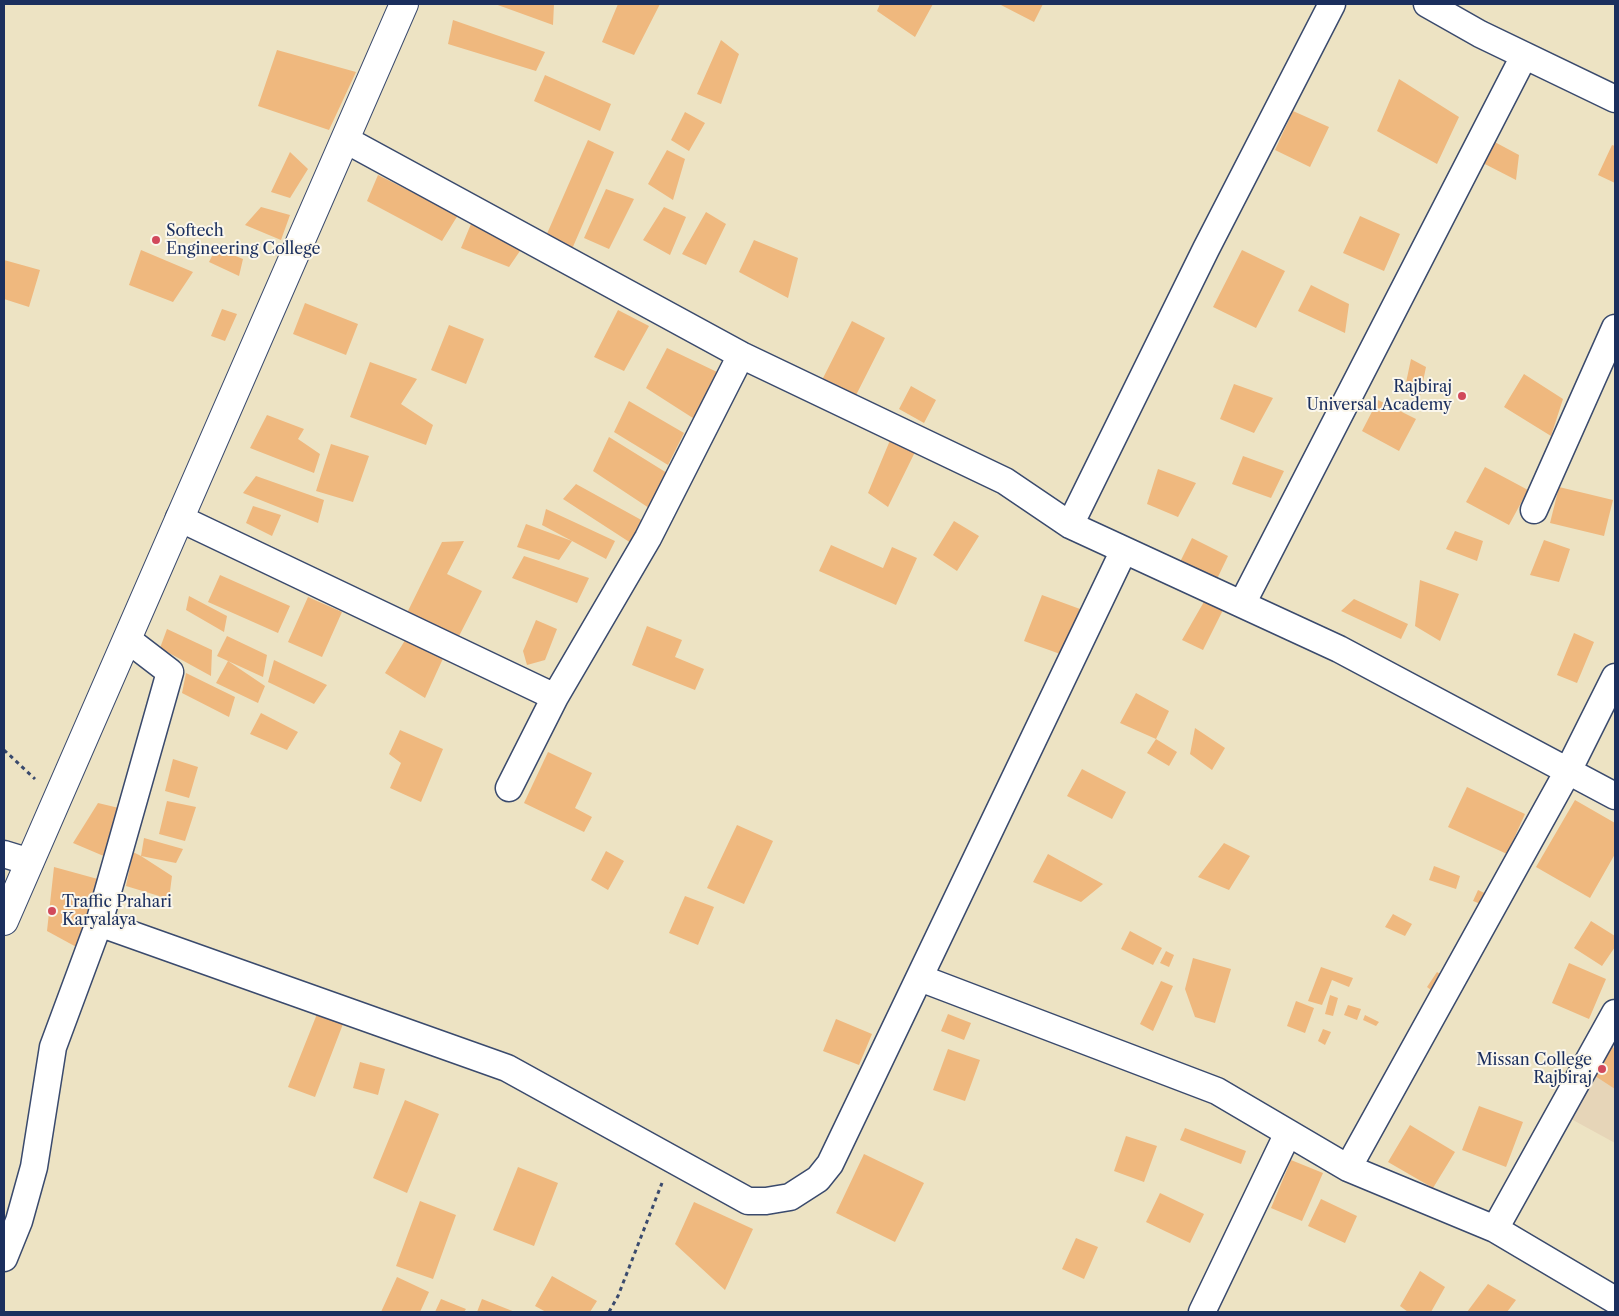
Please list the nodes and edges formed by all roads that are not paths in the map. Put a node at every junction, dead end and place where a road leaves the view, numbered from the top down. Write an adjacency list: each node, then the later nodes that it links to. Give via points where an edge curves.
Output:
1 (404, 4): 6 (main road)
2 (1332, 4): 11 (street)
3 (1427, 4): 4 (street)
4 (1524, 56): 5 (street); 13 (street)
5 (1615, 99)
6 (346, 140): 8 (street); 10 (main road)
7 (1615, 328): 9 (street)
8 (741, 355): 11 (street, via 1006,480); 16 (street, via 648,538)
9 (1534, 510)
10 (179, 518): 14 (main road); 16 (street)
11 (1070, 525): 12 (street)
12 (1124, 550): 13 (street); 24 (street)
13 (1242, 604): 17 (street, via 1339,649)
14 (127, 639): 21 (main road); 23 (street, via 170,672)
15 (1615, 677): 17 (street)
16 (555, 697): 18 (street)
17 (1568, 771): 19 (street); 27 (street)
18 (509, 788)
19 (1615, 796)
20 (4, 854): 21 (street)
21 (30, 862): 22 (main road)
22 (4, 921)
23 (99, 923): 24 (street, via 507,1068 748,1201 790,1197 818,1179 830,1164); 29 (street, via 52,1047 34,1167 19,1221)
24 (920, 978): 26 (street, via 1217,1091)
25 (1615, 1013): 28 (street)
26 (1288, 1133): 27 (street); 31 (street)
27 (1348, 1168): 28 (street)
28 (1495, 1229): 30 (street)
29 (4, 1258)
30 (1615, 1300)
31 (1202, 1312)

